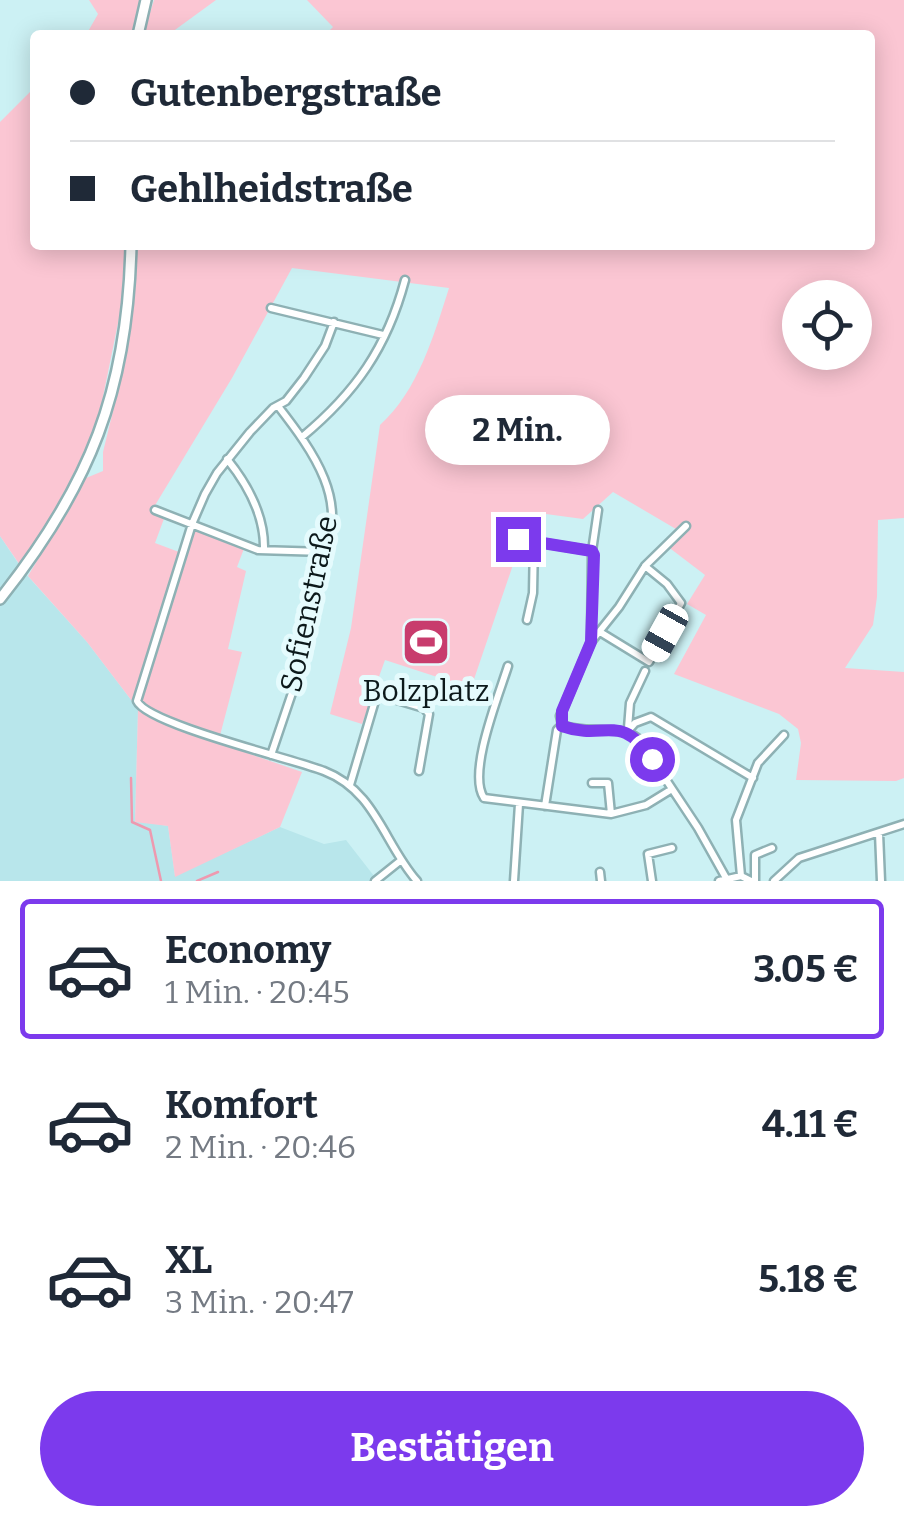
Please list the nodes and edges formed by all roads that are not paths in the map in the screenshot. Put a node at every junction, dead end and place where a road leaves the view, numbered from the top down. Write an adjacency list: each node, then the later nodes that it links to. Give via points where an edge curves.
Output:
1 (146, 0): 2 (main road)
2 (139, 30)
3 (131, 250): 21 (main road, via 119,368 100,433 67,506)
4 (405, 280): 7 (street)
5 (272, 308): 6 (street)
6 (334, 322): 7 (street); 8 (street, via 314,364)
7 (383, 336): 9 (street, via 349,395)
8 (278, 406): 9 (street, Sofienstraße); 10 (street)
9 (302, 437): 19 (street, Sofienstraße, via 329,490 332,523)
10 (228, 459): 13 (street); 17 (street, via 258,512)
11 (155, 510): 13 (street)
12 (598, 510): 18 (street)
13 (192, 524): 17 (street); 30 (street, via 137,701 146,712)
14 (686, 526): 20 (street)
15 (518, 539): 16 (street)
16 (534, 541): 18 (street); 22 (street)
17 (264, 550): 19 (street)
18 (592, 551): 24 (street)
19 (325, 552): 30 (street, Sofienstraße)
20 (644, 566): 23 (street); 23 (street, via 681,603 649,662)
21 (0, 600)
22 (527, 620)
23 (600, 632): 24 (street)
24 (591, 642): 27 (street)
25 (508, 666): 36 (street, via 479,788 490,801)
26 (644, 671): 28 (street)
27 (562, 726): 28 (street); 37 (street)
28 (628, 730): 32 (street, via 651,717); 35 (street)
29 (784, 735): 32 (street, via 761,757)
30 (271, 756): 34 (street)
31 (419, 770): 34 (street, via 430,714 377,694)
32 (753, 778): 44 (street, via 735,826)
33 (592, 783): 38 (street, via 608,784)
34 (350, 785): 43 (street, via 376,813)
35 (672, 789): 38 (street, via 646,805); 45 (street)
36 (519, 804): 37 (street); 48 (street)
37 (545, 806): 38 (street)
38 (610, 814)
39 (904, 824): 40 (street)
40 (879, 832): 51 (street, via 799,858); 52 (street)
41 (672, 848): 49 (street, via 648,850)
42 (772, 848): 50 (street, via 755,855)
43 (400, 861): 46 (street); 47 (street)
44 (741, 876): 45 (street); 50 (street)
45 (722, 879)
46 (375, 881)
47 (417, 881)
48 (514, 881)
49 (652, 881)
50 (753, 881)
51 (774, 881)
52 (881, 881)

